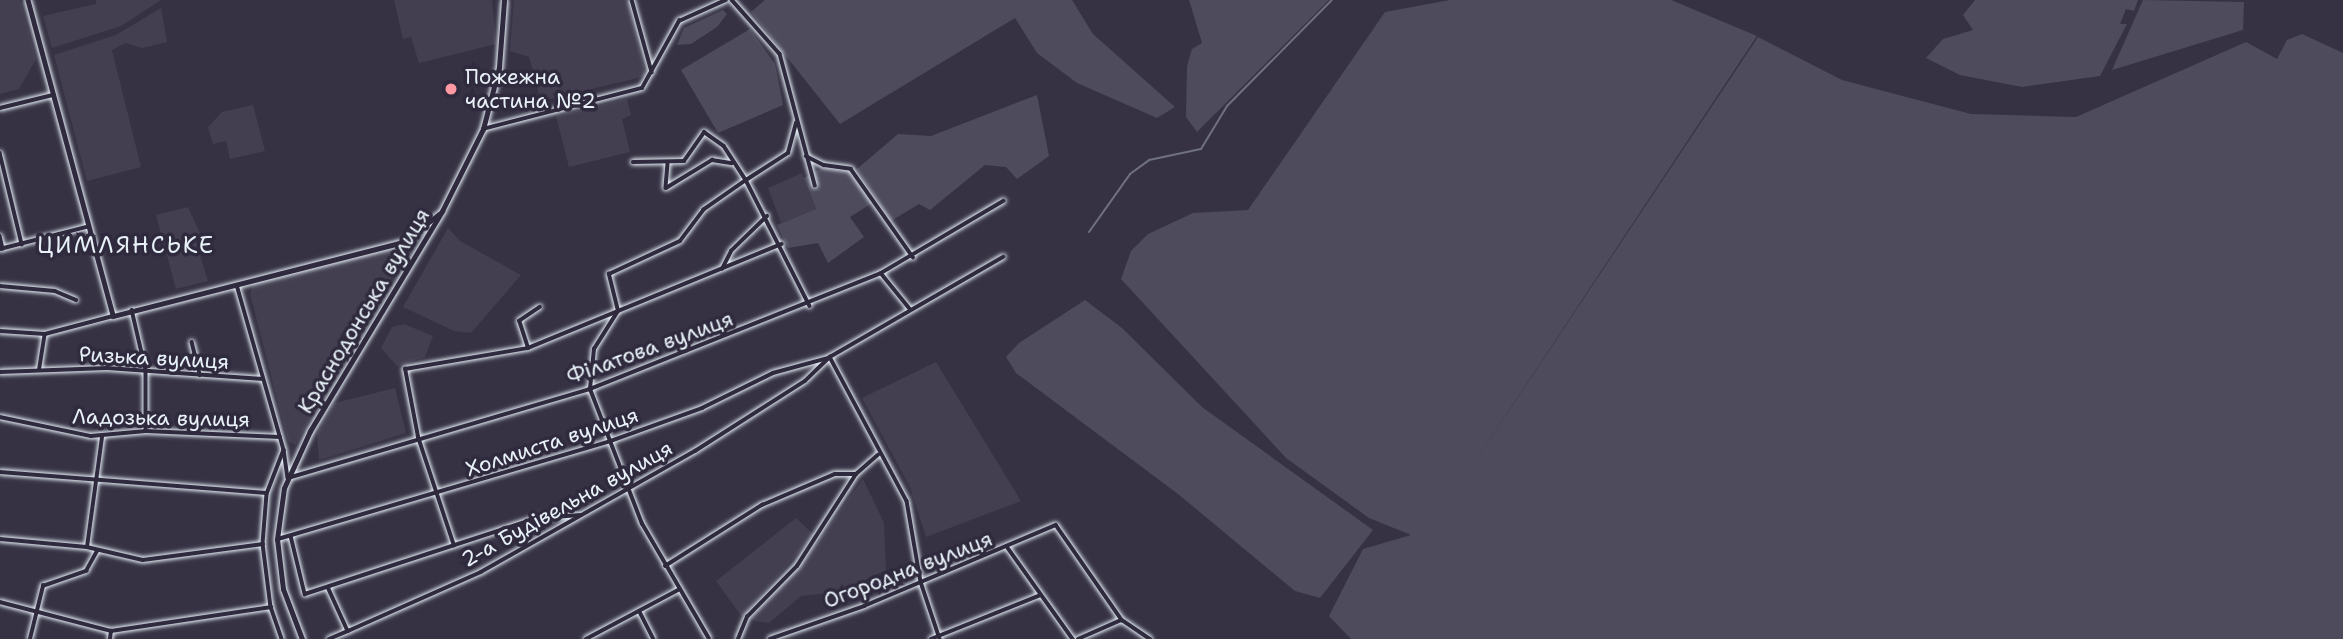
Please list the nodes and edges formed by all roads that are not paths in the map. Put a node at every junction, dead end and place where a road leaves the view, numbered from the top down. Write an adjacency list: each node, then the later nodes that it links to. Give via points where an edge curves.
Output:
1 (28, 0): 7 (street)
2 (504, 0): 10 (main road, Краснодонська вулиця, via 499,68)
3 (632, 0): 6 (street)
4 (726, 0): 6 (street, via 679,21)
5 (732, 0): 9 (street, via 780,54)
6 (653, 74): 10 (street, via 642,88)
7 (53, 95): 8 (street); 21 (street)
8 (0, 108)
9 (796, 123): 12 (street); 16 (street, via 782,159)
10 (483, 129): 19 (main road, Краснодонська вулиця)
11 (0, 153): 23 (street)
12 (806, 156): 17 (street); 26 (street, via 824,165 852,169)
13 (633, 162): 14 (street)
14 (668, 164): 15 (street, via 684,161 704,132 724,146); 15 (street, via 666,188 712,160)
15 (733, 164): 16 (street)
16 (746, 180): 20 (street); 37 (street, via 704,210 680,241 609,274)
17 (815, 185)
18 (1003, 201): 26 (street, Філатова вулиця)
19 (442, 211): 30 (street, via 404,242); 61 (main road, Краснодонська вулиця, via 310,431)
20 (767, 216): 24 (street); 28 (street, via 731,251)
21 (86, 228): 23 (street); 38 (street)
22 (0, 236): 25 (street)
23 (22, 244): 25 (street)
24 (782, 244): 28 (street); 33 (street)
25 (2, 249)
26 (913, 257): 29 (street, Філатова вулиця)
27 (1003, 257): 36 (street)
28 (721, 271): 37 (street)
29 (881, 273): 33 (street, Філатова вулиця); 36 (street)
30 (236, 282): 35 (street); 48 (street)
31 (0, 286): 32 (street, via 55,291)
32 (76, 300)
33 (810, 306): 49 (street, Філатова вулиця)
34 (540, 307): 42 (street, via 519,321)
35 (132, 310): 38 (street); 44 (street)
36 (910, 310): 43 (street)
37 (618, 311): 42 (street); 49 (street, via 594,349)
38 (113, 316): 40 (street)
39 (0, 331): 40 (street)
40 (45, 334): 45 (street)
41 (192, 342): 47 (street)
42 (528, 348): 54 (street, via 405,369)
43 (830, 357): 55 (street, Холмиста вулиця, via 773,373 702,408); 57 (street); 62 (street, 2-а Будівельна вулиця, via 805,382)
44 (146, 370): 45 (street, Ризька вулиця); 47 (street, Ризька вулиця); 51 (street)
45 (39, 371): 46 (street, Ризька вулиця)
46 (0, 372)
47 (200, 375): 48 (street, Ризька вулиця)
48 (264, 379): 53 (street)
49 (590, 389): 54 (street, Філатова вулиця); 55 (street)
50 (0, 417): 52 (street, Ладозька вулиця)
51 (146, 431): 52 (street, Ладозька вулиця); 53 (street, Ладозька вулиця)
52 (102, 437): 60 (street)
53 (280, 437): 56 (street)
54 (418, 437): 61 (street, Філатова вулиця); 64 (street)
55 (611, 441): 62 (street); 64 (street, Холмиста вулиця)
56 (284, 450): 61 (street); 63 (street)
57 (878, 455): 59 (street); 75 (street, via 907,501)
58 (0, 472): 60 (street)
59 (856, 474): 74 (street, via 835,474 762,505); 95 (street, via 797,566 747,617)
60 (99, 478): 63 (street); 71 (street)
61 (288, 478): 68 (main road, Краснодонська вулиця)
62 (626, 491): 65 (street, 2-а Будівельна вулиця); 74 (street)
63 (267, 494): 69 (street)
64 (438, 495): 66 (street, Холмиста вулиця); 70 (street)
65 (582, 515): 70 (street, via 538,518); 85 (street, 2-а Будівельна вулиця, via 536,545)
66 (291, 536): 68 (street, Холмиста вулиця); 76 (street, via 305,594)
67 (0, 539): 71 (street)
68 (277, 539): 90 (main road, Краснодонська вулиця, via 284,589)
69 (263, 544): 73 (street, via 143,560); 80 (street)
70 (454, 545): 76 (street)
71 (87, 547): 73 (street)
72 (1008, 548): 75 (street, Огородна вулиця); 78 (street); 83 (street, Огородна вулиця, via 1056,525)
73 (98, 551): 82 (street, via 86,571 55,586 43,586)
74 (665, 566): 77 (street)
75 (921, 582): 86 (street); 96 (street, Огородна вулиця)
76 (328, 587): 85 (street)
77 (680, 589): 81 (street); 94 (street)
78 (1041, 595): 86 (street); 98 (street)
79 (0, 602): 82 (street)
80 (271, 607): 84 (street); 89 (street)
81 (640, 612): 92 (street); 93 (street)
82 (36, 614): 84 (street); 87 (street)
83 (1122, 620): 99 (street); 100 (street)
84 (111, 631): 88 (street)
85 (348, 631): 91 (street, 2-а Будівельна вулиця)
86 (939, 637): 97 (street)
87 (30, 639)
88 (110, 639)
89 (282, 639)
90 (302, 639)
91 (329, 639)
92 (586, 639)
93 (654, 639)
94 (709, 639)
95 (738, 639)
96 (770, 639)
97 (931, 639)
98 (1073, 639)
99 (1078, 639)
100 (1150, 639)

